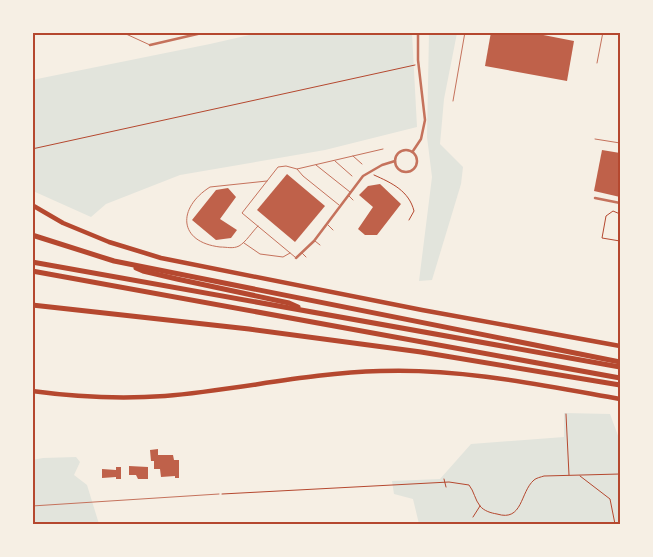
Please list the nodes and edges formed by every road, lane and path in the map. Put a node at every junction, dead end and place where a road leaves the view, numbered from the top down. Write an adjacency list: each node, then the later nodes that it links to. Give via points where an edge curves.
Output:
1 (206, 32): 6 (street)
2 (418, 32): 8 (street)
3 (465, 32): 9 (lane)
4 (603, 32): 7 (lane)
5 (126, 34): 6 (lane)
6 (150, 45)
7 (597, 63)
8 (418, 64): 13 (path); 14 (street, via 424,120 421,139)
9 (453, 101)
10 (595, 139): 11 (lane)
11 (620, 143)
12 (383, 148): 15 (lane)
13 (32, 149)
14 (413, 152): 17 (street, via 402,150); 17 (street, via 418,162 412,170 401,170)
15 (353, 156): 16 (lane); 18 (lane)
16 (334, 160): 19 (lane); 22 (lane)
17 (395, 161): 21 (street)
18 (362, 164)
19 (315, 165): 20 (lane); 24 (lane)
20 (297, 169): 23 (lane, via 278,167); 29 (lane)
21 (368, 173): 24 (street); 31 (path, via 394,184 411,201 414,212)
22 (352, 176)
23 (267, 181): 33 (lane, via 242,213); 38 (lane, via 210,187 202,192 187,212 189,231 201,242 234,248)
24 (349, 194): 26 (lane); 29 (street)
25 (595, 198): 27 (street)
26 (353, 200)
27 (620, 203)
28 (32, 205): 49 (highway, via 63,223 109,242 161,258)
29 (340, 206): 32 (street)
30 (620, 214): 37 (path, via 613,211 606,216 602,238)
31 (410, 220)
32 (326, 223): 34 (lane); 36 (street)
33 (258, 226): 38 (lane); 41 (lane)
34 (333, 230)
35 (32, 235): 45 (highway)
36 (314, 241): 39 (lane); 40 (street)
37 (620, 241)
38 (243, 243): 41 (lane, via 260,254 283,258)
39 (320, 245)
40 (301, 252): 42 (lane); 43 (street)
41 (290, 253): 43 (lane)
42 (306, 257)
43 (296, 258)
44 (32, 262): 48 (highway)
45 (129, 264): 48 (highway, via 143,271 289,303); 50 (highway)
46 (32, 270): 52 (highway)
47 (32, 305): 53 (highway, via 422,352)
48 (311, 312): 51 (highway)
49 (620, 346)
50 (620, 362)
51 (620, 368)
52 (620, 378)
53 (620, 385)
54 (32, 391): 55 (highway, via 106,397 163,396 328,375 408,371 487,377)
55 (620, 399)
56 (566, 414): 58 (path)
57 (620, 474): 59 (path)
58 (570, 475): 59 (path); 65 (path, via 544,476 534,480 518,509 511,514 501,515)
59 (580, 475): 67 (path, via 610,499)
60 (444, 479): 61 (path)
61 (445, 482): 62 (path); 63 (path); 65 (path, via 469,485)
62 (446, 487)
63 (219, 494): 64 (lane)
64 (32, 506)
65 (480, 506): 66 (path)
66 (473, 517)
67 (615, 524)

